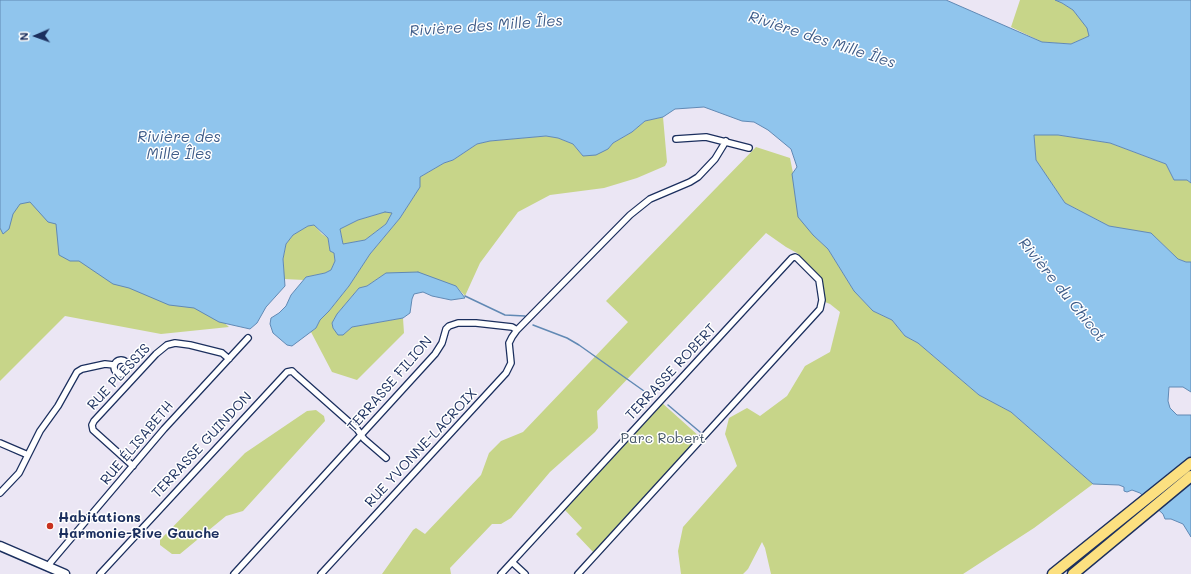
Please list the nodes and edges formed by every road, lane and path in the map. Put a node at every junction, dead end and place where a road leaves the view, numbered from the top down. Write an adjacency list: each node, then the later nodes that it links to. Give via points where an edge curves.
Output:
1 (676, 139): 2 (street, via 706,137)
2 (726, 141): 3 (street); 4 (street, via 715,159 698,177 650,199 630,215)
3 (749, 148)
4 (517, 330): 8 (street, TERRASSE FILION, via 512,327 476,323 449,326 438,351); 23 (street, RUE YVONNE-LACROIX, via 509,343 511,365 503,377)
5 (248, 338): 6 (street, RUE ÉLISABETH)
6 (229, 359): 13 (street, RUE ÉLISABETH, via 175,416); 13 (street, RUE PLESSIS, via 222,354 190,345 175,343 166,346 94,421 92,426 95,432)
7 (114, 365): 10 (street, via 105,364 77,372 58,406 41,429)
8 (362, 435): 11 (street); 21 (street, TERRASSE GUINDON, via 295,374 290,371 283,374); 22 (street, TERRASSE FILION)
9 (0, 443): 10 (street)
10 (28, 455): 15 (street, via 19,473)
11 (386, 458)
12 (1191, 462): 16 (highway)
13 (133, 466): 19 (street, RUE ÉLISABETH)
14 (1191, 476): 16 (highway)
15 (0, 493)
16 (1135, 515): 27 (highway); 28 (highway)
17 (0, 546): 19 (main road)
18 (512, 562): 24 (street, TERRASSE ROBERT); 25 (street); 26 (street, TERRASSE ROBERT, via 794,257 797,258 820,280 820,309)
19 (48, 567): 20 (main road)
20 (65, 574)
21 (100, 574)
22 (234, 574)
23 (321, 574)
24 (501, 574)
25 (525, 574)
26 (578, 574)
27 (1053, 574)
28 (1073, 574)

